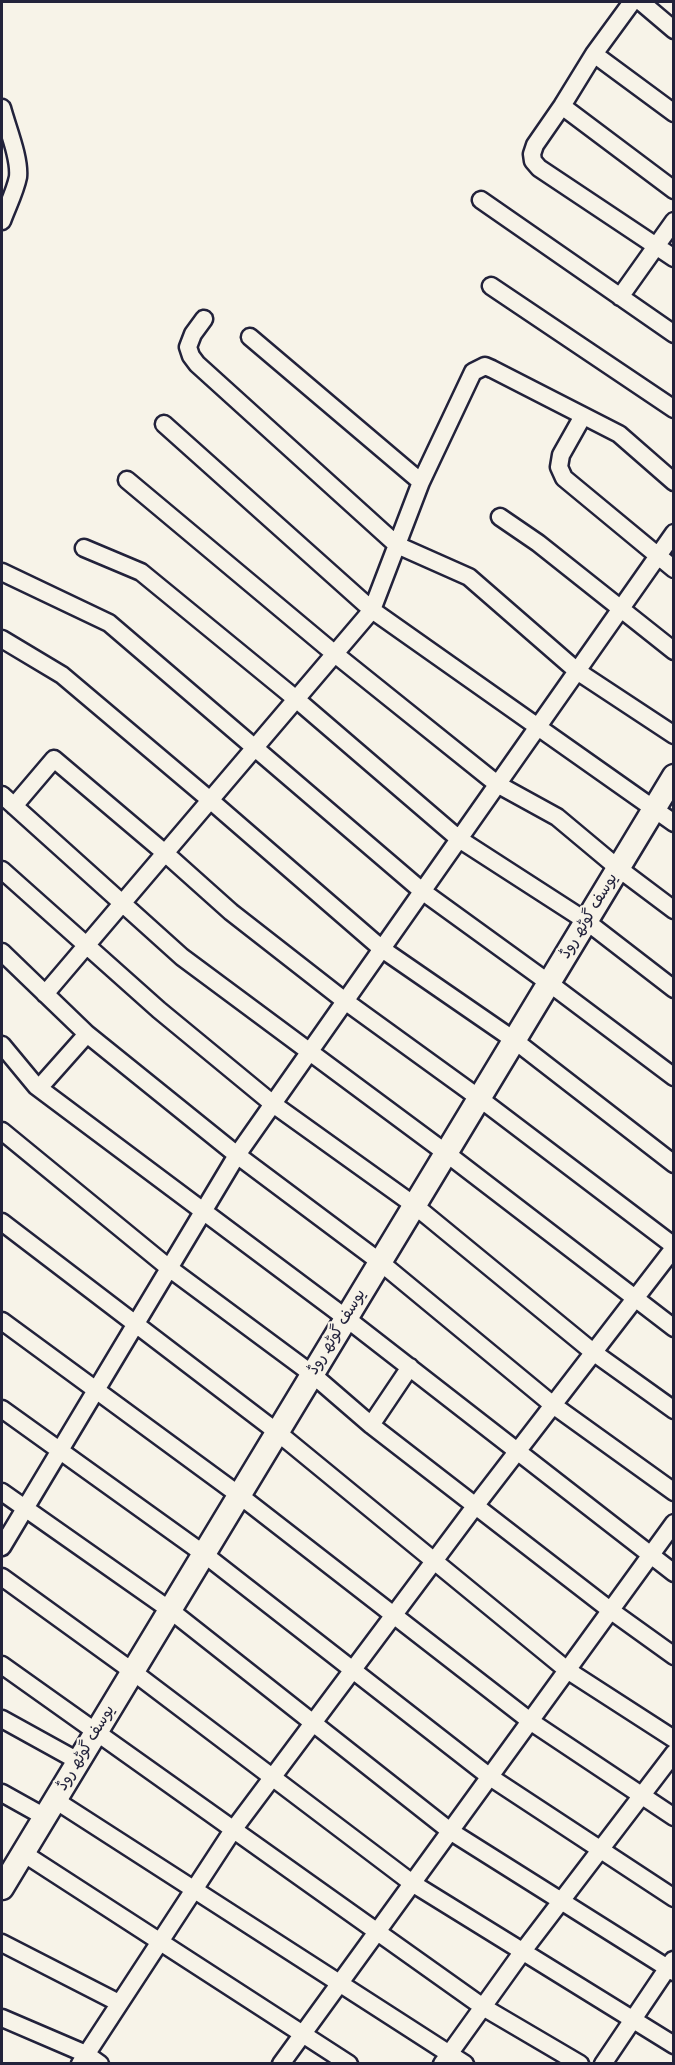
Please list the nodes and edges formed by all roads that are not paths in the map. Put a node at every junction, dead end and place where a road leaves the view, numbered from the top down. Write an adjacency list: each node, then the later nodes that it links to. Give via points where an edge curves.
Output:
1 (632, 2): 4 (street)
2 (641, 2): 3 (street)
3 (674, 30)
4 (594, 54): 5 (street); 7 (street)
5 (562, 106): 8 (street); 12 (street, via 535,145 533,161)
6 (2, 108): 10 (street, via 18,174)
7 (674, 113)
8 (674, 189)
9 (480, 200): 15 (street)
10 (2, 221)
11 (674, 221): 12 (street)
12 (656, 246): 13 (street); 15 (street)
13 (674, 258)
14 (491, 286): 19 (street)
15 (620, 297): 17 (street)
16 (204, 319): 27 (street, via 188,347 197,364)
17 (674, 334)
18 (250, 337): 23 (street)
19 (674, 409)
20 (583, 416): 23 (street, via 492,369 478,368); 24 (street, via 619,434); 29 (street, via 561,455 559,467 564,478)
21 (164, 424): 33 (street)
22 (127, 480): 36 (street)
23 (421, 482): 27 (street)
24 (674, 482)
25 (500, 517): 32 (street)
26 (674, 533): 29 (street)
27 (397, 545): 33 (street); 37 (street, via 468,577)
28 (84, 548): 38 (street, via 141,572)
29 (658, 555): 30 (street); 32 (street)
30 (674, 569)
31 (2, 572): 41 (street, via 109,623)
32 (621, 608): 35 (street); 37 (street)
33 (372, 610): 36 (street); 39 (street)
34 (2, 639): 45 (street, via 62,675)
35 (674, 651)
36 (335, 654): 38 (street); 43 (street)
37 (577, 670): 39 (street); 40 (street)
38 (296, 699): 41 (street); 48 (street)
39 (538, 726): 43 (street); 46 (street)
40 (674, 735)
41 (255, 747): 45 (street); 52 (street)
42 (674, 776): 46 (street, یوسف گوٹھ روڈ)
43 (497, 784): 48 (street); 50 (street, via 557,817)
44 (8, 800): 49 (street, via 54,759); 53 (street)
45 (210, 800): 49 (street); 57 (street)
46 (654, 809): 47 (street); 50 (street, یوسف گوٹھ روڈ)
47 (674, 823)
48 (459, 839): 52 (street); 55 (street)
49 (165, 853): 53 (street); 62 (street, via 231,912)
50 (618, 868): 54 (street); 55 (street, یوسف گوٹھ روڈ)
51 (2, 870): 56 (street)
52 (422, 891): 57 (street); 59 (street)
53 (123, 903): 56 (street); 66 (street, via 182,957)
54 (674, 910)
55 (586, 921): 59 (street, یوسف گوٹھ روڈ); 60 (street)
56 (86, 946): 61 (street); 70 (street)
57 (382, 949): 62 (street); 64 (street)
58 (2, 952): 61 (street)
59 (549, 982): 64 (street, یوسف گوٹھ روڈ); 67 (street)
60 (674, 989)
61 (45, 994): 63 (street)
62 (345, 1001): 66 (street); 69 (street)
63 (87, 1034): 68 (street); 73 (street)
64 (514, 1040): 69 (street, یوسف گوٹھ روڈ); 74 (street)
65 (2, 1045): 68 (street)
66 (310, 1051): 70 (street); 72 (street)
67 (674, 1077)
68 (39, 1088): 76 (street)
69 (479, 1098): 72 (street, یوسف گوٹھ روڈ); 78 (street)
70 (273, 1104): 73 (street); 75 (street)
71 (2, 1131): 80 (street)
72 (446, 1153): 75 (street, یوسف گوٹھ روڈ); 81 (street)
73 (237, 1155): 76 (street); 79 (street)
74 (674, 1164)
75 (414, 1205): 79 (street, یوسف گوٹھ روڈ); 86 (street)
76 (203, 1211): 80 (street); 82 (street)
77 (2, 1222): 84 (street)
78 (674, 1247): 81 (street)
79 (380, 1262): 82 (street, یوسف گوٹھ روڈ); 90 (street)
80 (169, 1268): 84 (street); 88 (street)
81 (633, 1298): 85 (street); 86 (street)
82 (346, 1318): 87 (street); 88 (street, یوسف گوٹھ روڈ)
83 (2, 1322): 89 (street)
84 (134, 1325): 89 (street); 94 (street)
85 (674, 1328)
86 (593, 1352): 90 (street); 92 (street)
87 (410, 1367): 93 (street); 95 (street)
88 (312, 1374): 93 (street); 94 (street, یوسف گوٹھ روڈ)
89 (95, 1391): 96 (street); 99 (street)
90 (553, 1405): 95 (street); 98 (street)
91 (2, 1409): 96 (street)
92 (674, 1410)
93 (371, 1425): 100 (street)
94 (277, 1432): 99 (street, یوسف گوٹھ روڈ); 106 (street)
95 (518, 1450): 100 (street); 105 (street)
96 (59, 1451): 101 (street); 104 (street)
97 (2, 1492): 101 (street)
98 (674, 1492)
99 (239, 1495): 104 (street, یوسف گوٹھ روڈ); 111 (street)
100 (476, 1505): 106 (street); 110 (street)
101 (24, 1508): 103 (street); 109 (street)
102 (674, 1523): 105 (street)
103 (2, 1547)
104 (204, 1554): 109 (street, یوسف گوٹھ روڈ); 114 (street)
105 (650, 1556): 107 (street); 110 (street)
106 (434, 1562): 111 (street); 115 (street)
107 (674, 1573)
108 (2, 1576): 116 (street)
109 (170, 1610): 116 (street, یوسف گوٹھ روڈ); 119 (street)
110 (610, 1610): 112 (street); 115 (street)
111 (393, 1616): 114 (street); 118 (street)
112 (674, 1656)
113 (2, 1665): 120 (street)
114 (352, 1670): 119 (street); 124 (street)
115 (567, 1670): 118 (street); 121 (street)
116 (132, 1671): 120 (street, یوسف گوٹھ روڈ); 125 (street)
117 (2, 1719): 123 (street)
118 (530, 1721): 124 (street); 127 (street)
119 (312, 1724): 125 (street); 131 (street)
120 (96, 1731): 123 (street, یوسف گوٹھ روڈ); 130 (street)
121 (674, 1739)
122 (674, 1753): 127 (street)
123 (78, 1761): 128 (street, یوسف گوٹھ روڈ)
124 (490, 1777): 131 (street); 132 (street)
125 (272, 1778): 130 (street); 134 (street)
126 (2, 1793): 128 (street)
127 (641, 1795): 129 (street); 132 (street)
128 (50, 1808): 133 (street, یوسف گوٹھ روڈ); 135 (street)
129 (674, 1817)
130 (233, 1830): 135 (street); 138 (street)
131 (450, 1831): 134 (street); 137 (street)
132 (601, 1850): 136 (street); 137 (street)
133 (10, 1869): 139 (street)
134 (412, 1883): 138 (street); 141 (street)
135 (194, 1889): 139 (street); 143 (street)
136 (674, 1898)
137 (562, 1901): 141 (street); 142 (street)
138 (378, 1932): 143 (street); 145 (street)
139 (160, 1942): 144 (street); 148 (street)
140 (2, 1943): 144 (street)
141 (523, 1951): 145 (street); 147 (street)
142 (671, 1966): 147 (street)
143 (340, 1983): 148 (street); 150 (street)
144 (119, 2003): 151 (street)
145 (483, 2007): 150 (street); 155 (street)
146 (2, 2018): 151 (street)
147 (633, 2020): 149 (street); 156 (street)
148 (303, 2034): 152 (street); 153 (street)
149 (674, 2045)
150 (446, 2058): 154 (street)
151 (89, 2060)
152 (281, 2064)
153 (350, 2064)
154 (465, 2064)
155 (580, 2064)
156 (603, 2064)

